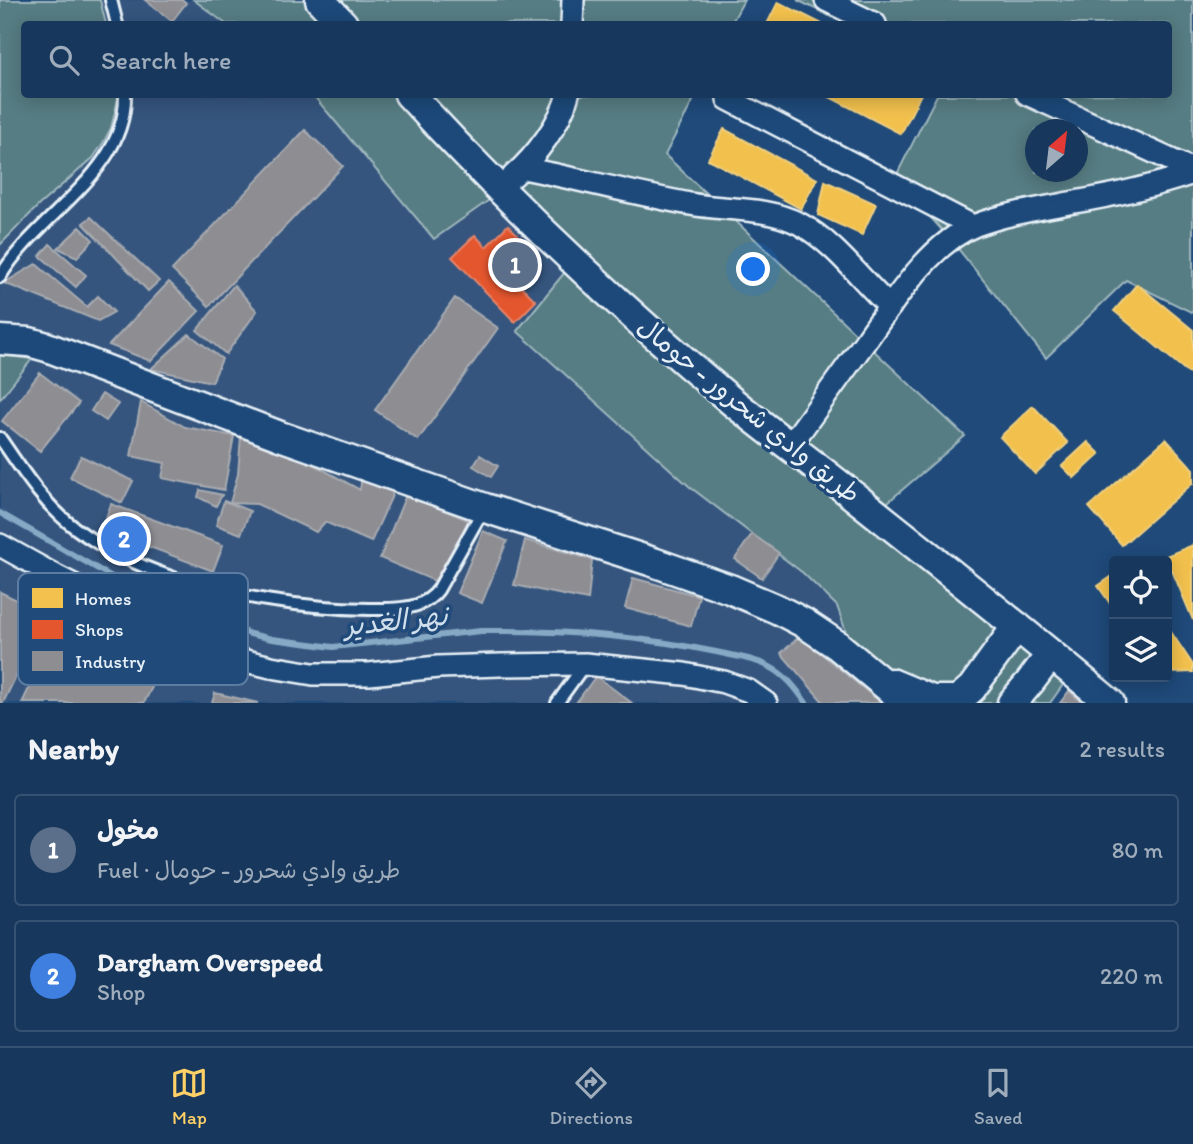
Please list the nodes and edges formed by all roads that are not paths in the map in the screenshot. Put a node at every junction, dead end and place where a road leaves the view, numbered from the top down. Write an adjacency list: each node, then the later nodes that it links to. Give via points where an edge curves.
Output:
1 (111, 0): 5 (lane)
2 (320, 0): 6 (street)
3 (573, 0): 7 (street)
4 (826, 0): 8 (street)
5 (116, 21)
6 (340, 21)
7 (572, 21)
8 (869, 21)
9 (125, 98): 18 (lane, via 122,126 100,164 18,250)
10 (413, 98): 16 (street, طريق وادي شحرور - حومال)
11 (566, 98): 14 (street, via 558,119)
12 (1036, 98): 15 (street)
13 (728, 99): 17 (street)
14 (523, 168): 16 (street); 19 (street, via 798,223 817,235)
15 (1193, 172): 17 (street, via 1163,184)
16 (500, 188): 22 (street, طريق وادي شحرور - حومال, via 650,331)
17 (973, 226): 19 (street, via 930,257)
18 (0, 276)
19 (890, 307): 22 (street)
20 (0, 340): 23 (street, via 47,347)
21 (0, 438): 26 (lane, via 36,489 74,527 133,562)
22 (789, 447): 28 (street, طريق وادي شحرور - حومال)
23 (485, 508): 27 (lane, via 438,590 416,605 338,609); 32 (street, via 765,604 804,623)
24 (0, 545): 25 (street)
25 (51, 573)
26 (162, 573)
27 (248, 596)
28 (1017, 626): 29 (street, طريق وادي شحرور - حومال); 32 (street, via 958,700 932,700)
29 (1051, 654): 36 (street); 37 (street, طريق وادي شحرور - حومال)
30 (248, 661): 31 (street, via 313,674)
31 (585, 664): 33 (lane); 34 (street, via 724,682)
32 (876, 676): 35 (street)
33 (557, 703)
34 (766, 703)
35 (907, 703)
36 (1012, 703)
37 (1110, 703)

